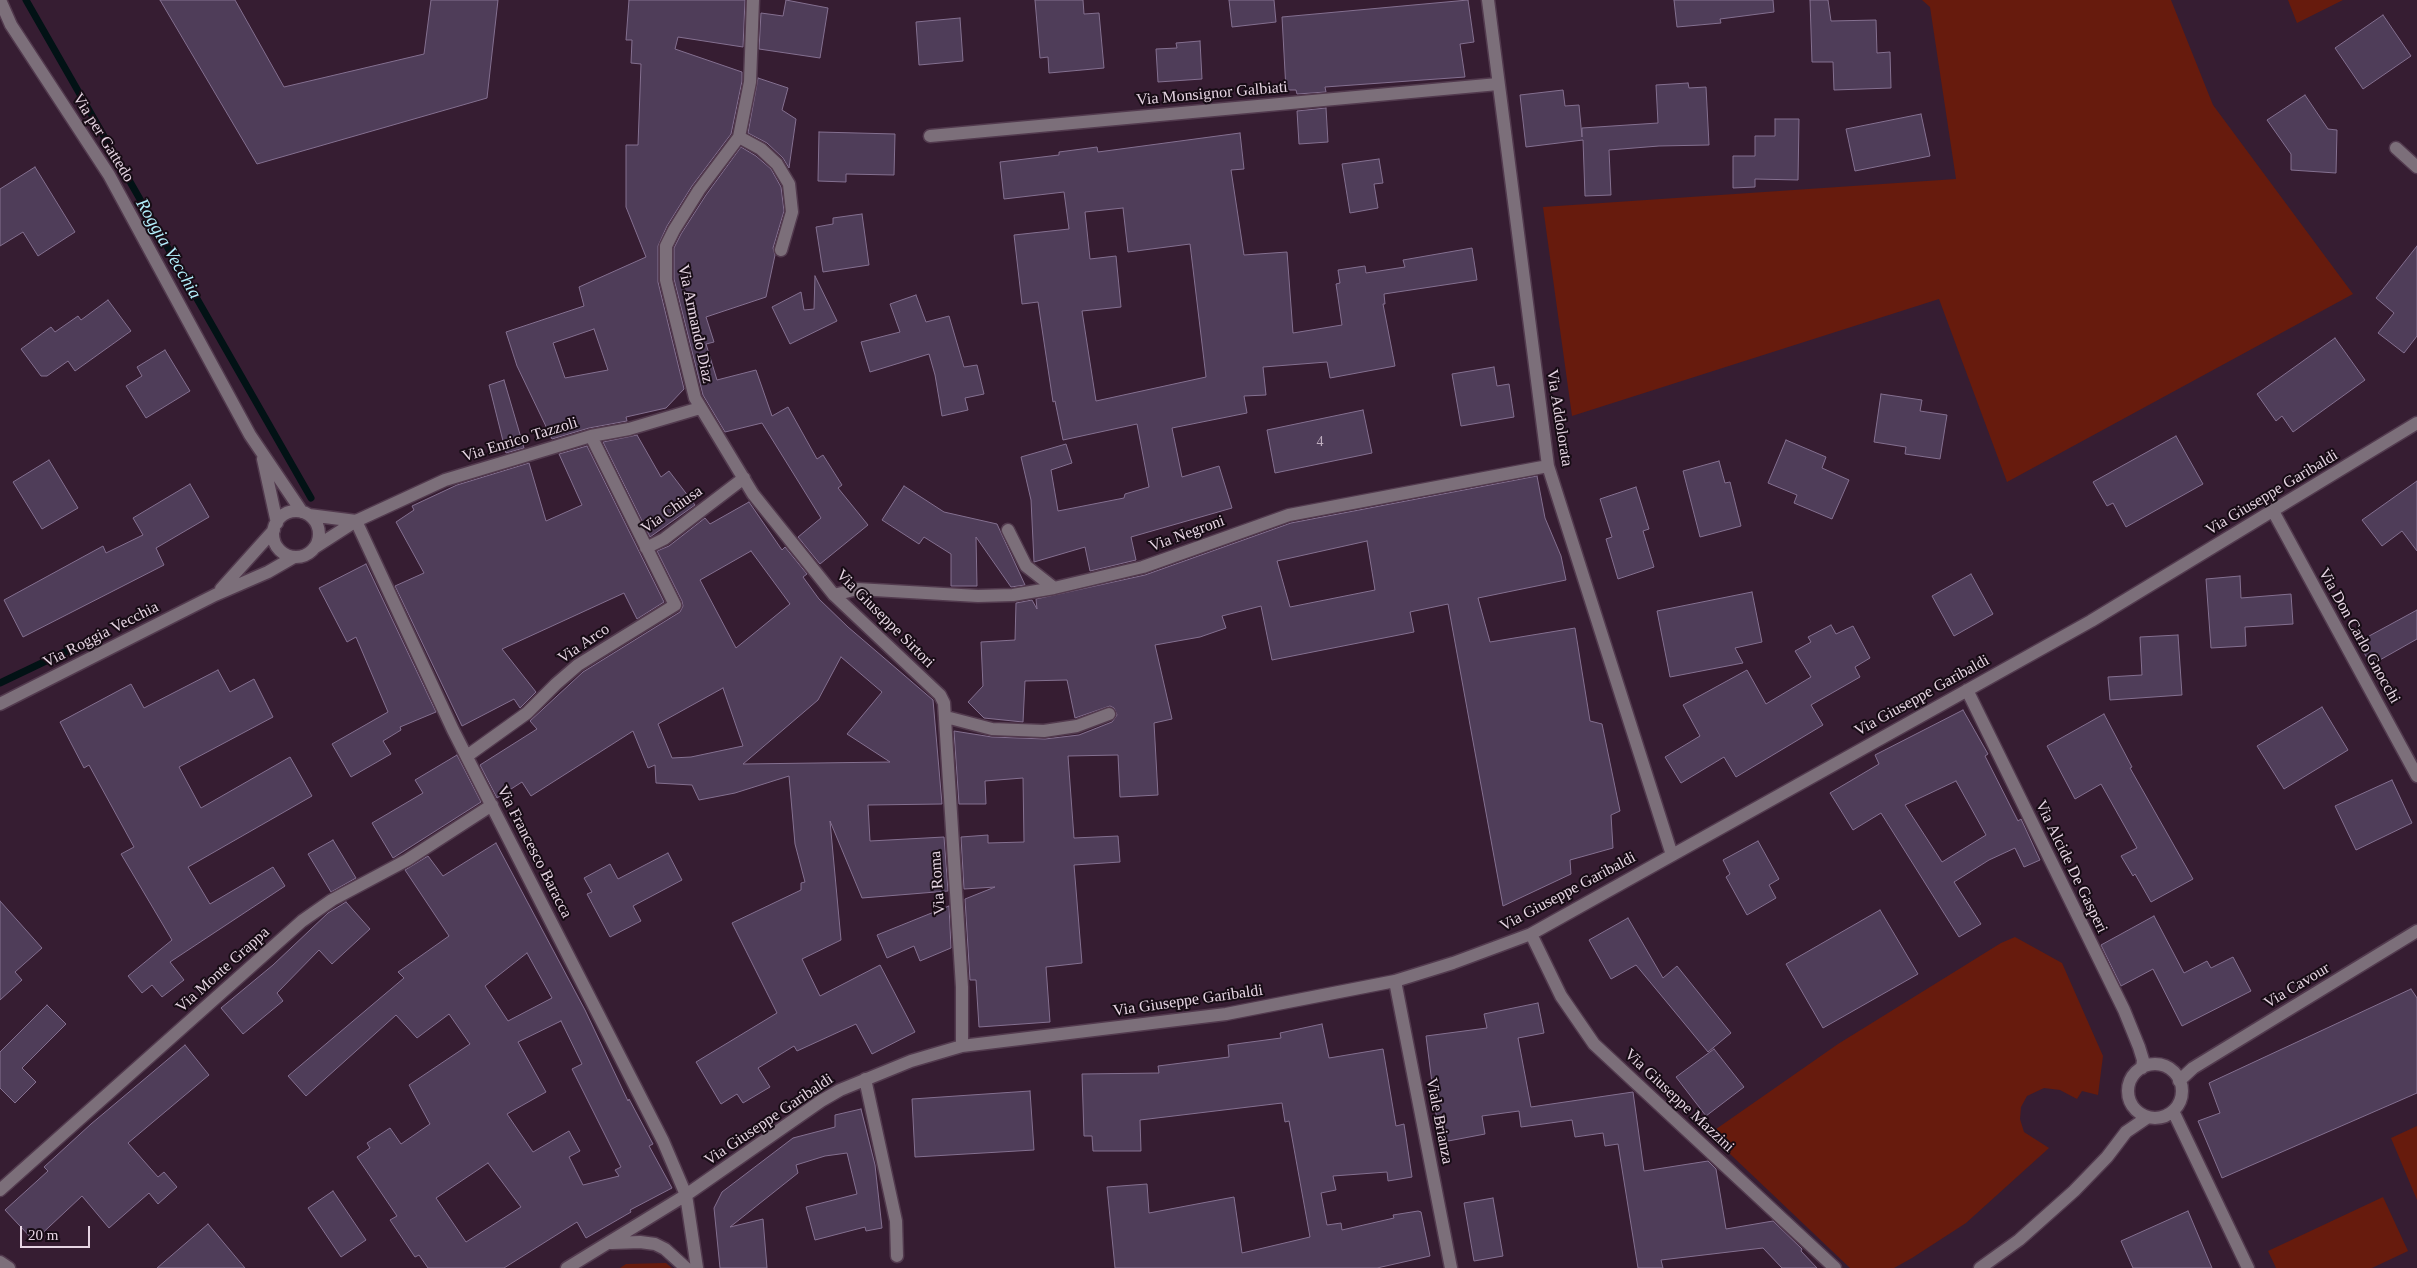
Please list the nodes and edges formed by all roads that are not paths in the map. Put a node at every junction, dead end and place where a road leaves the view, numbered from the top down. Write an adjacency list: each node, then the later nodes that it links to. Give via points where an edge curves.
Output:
1 (0, 0): 13 (street, Via per Gattedo, via 11,25 109,175)
2 (753, 0): 6 (street, Via Armando Diaz, via 750,82)
3 (1488, 0): 4 (street, Via Addolorata)
4 (1498, 84): 5 (street, Via Monsignor Galbiati); 14 (street, Via Addolorata)
5 (930, 136)
6 (739, 137): 9 (street, via 761,149 777,164 789,184 792,212); 10 (street, Via Armando Diaz, via 699,190 666,246 666,280 694,398)
7 (2396, 148): 8 (street)
8 (2417, 167)
9 (781, 250)
10 (700, 408): 12 (street, Via Enrico Tazzoli, via 629,430); 15 (street, Via Giuseppe Sirtori)
11 (2417, 423): 16 (street, Via Giuseppe Garibaldi)
12 (591, 436): 18 (street, Via Enrico Tazzoli, via 445,480); 22 (street, Via Chiusa)
13 (262, 454): 17 (street, Via per Gattedo); 19 (street, Via per Gattedo)
14 (1548, 466): 24 (street, Via Negroni, via 1289,515 1143,568); 34 (street, Via Addolorata)
15 (744, 478): 22 (street, Via Chiusa, via 664,539); 26 (street, Via Giuseppe Sirtori, via 753,494)
16 (2273, 511): 27 (street, Via Giuseppe Garibaldi, via 2091,621); 32 (street, Via Don Carlo Gnocchi)
17 (306, 513): 18 (street); 19 (street, via 288,513); 21 (street, via 318,527 318,541)
18 (356, 521): 21 (street, Via Enrico Tazzoli); 31 (street, Via Francesco Baracca)
19 (275, 526): 23 (street, via 276,544 287,555); 25 (street, Via Roggia Vecchia)
20 (1008, 530): 24 (street, via 1026,566)
21 (314, 548): 23 (street, via 302,556)
22 (646, 548): 31 (street, Via Arco, via 676,605 578,665 526,713)
23 (294, 556): 25 (street, Via Roggia Vecchia, via 268,572)
24 (1054, 588): 26 (street, Via Negroni, via 1013,595 857,589)
25 (215, 595): 28 (street, Via Roggia Vecchia)
26 (834, 595): 30 (street, Via Giuseppe Sirtori, via 940,695)
27 (1967, 690): 34 (street, Via Giuseppe Garibaldi); 39 (street, Via Alcide De Gasperi, via 2124,1010)
28 (0, 704)
29 (1109, 714): 30 (street, via 1077,726 1044,731 992,730)
30 (946, 717): 38 (street, Via Roma, via 946,760 962,988)
31 (467, 756): 33 (street, Via Francesco Baracca)
32 (2417, 776)
33 (492, 805): 46 (street, Via Monte Grappa, via 407,860 332,900 302,921); 47 (street, Via Francesco Baracca, via 664,1141)
34 (1672, 855): 36 (street, Via Giuseppe Garibaldi)
35 (2417, 931): 40 (street, Via Cavour)
36 (1530, 934): 37 (street, Via Giuseppe Garibaldi); 56 (street, Via Giuseppe Mazzini, via 1561,996 1594,1044)
37 (1395, 981): 38 (street, Via Giuseppe Garibaldi, via 1226,1014); 55 (street, Viale Brianza)
38 (962, 1046): 41 (street, Via Giuseppe Garibaldi)
39 (2145, 1064): 40 (street, via 2160,1064); 42 (street, via 2129,1084 2128,1095)
40 (2177, 1077): 43 (street, via 2181,1097)
41 (865, 1079): 47 (street, Via Giuseppe Garibaldi, via 814,1105); 49 (street, via 896,1221)
42 (2134, 1107): 44 (street); 45 (street)
43 (2172, 1114): 44 (street); 58 (street)
44 (2148, 1117): 45 (street)
45 (2126, 1132): 57 (street, via 2074,1192 2019,1240)
46 (0, 1190)
47 (686, 1195): 48 (street, Via Giuseppe Garibaldi); 54 (street, Via Francesco Baracca)
48 (608, 1243): 52 (street, Via Giuseppe Garibaldi); 53 (street, via 655,1244)
49 (897, 1256)
50 (0, 1262): 51 (street)
51 (9, 1268)
52 (568, 1268)
53 (686, 1268)
54 (697, 1268)
55 (1451, 1268)
56 (1835, 1268)
57 (1980, 1268)
58 (2248, 1268)

